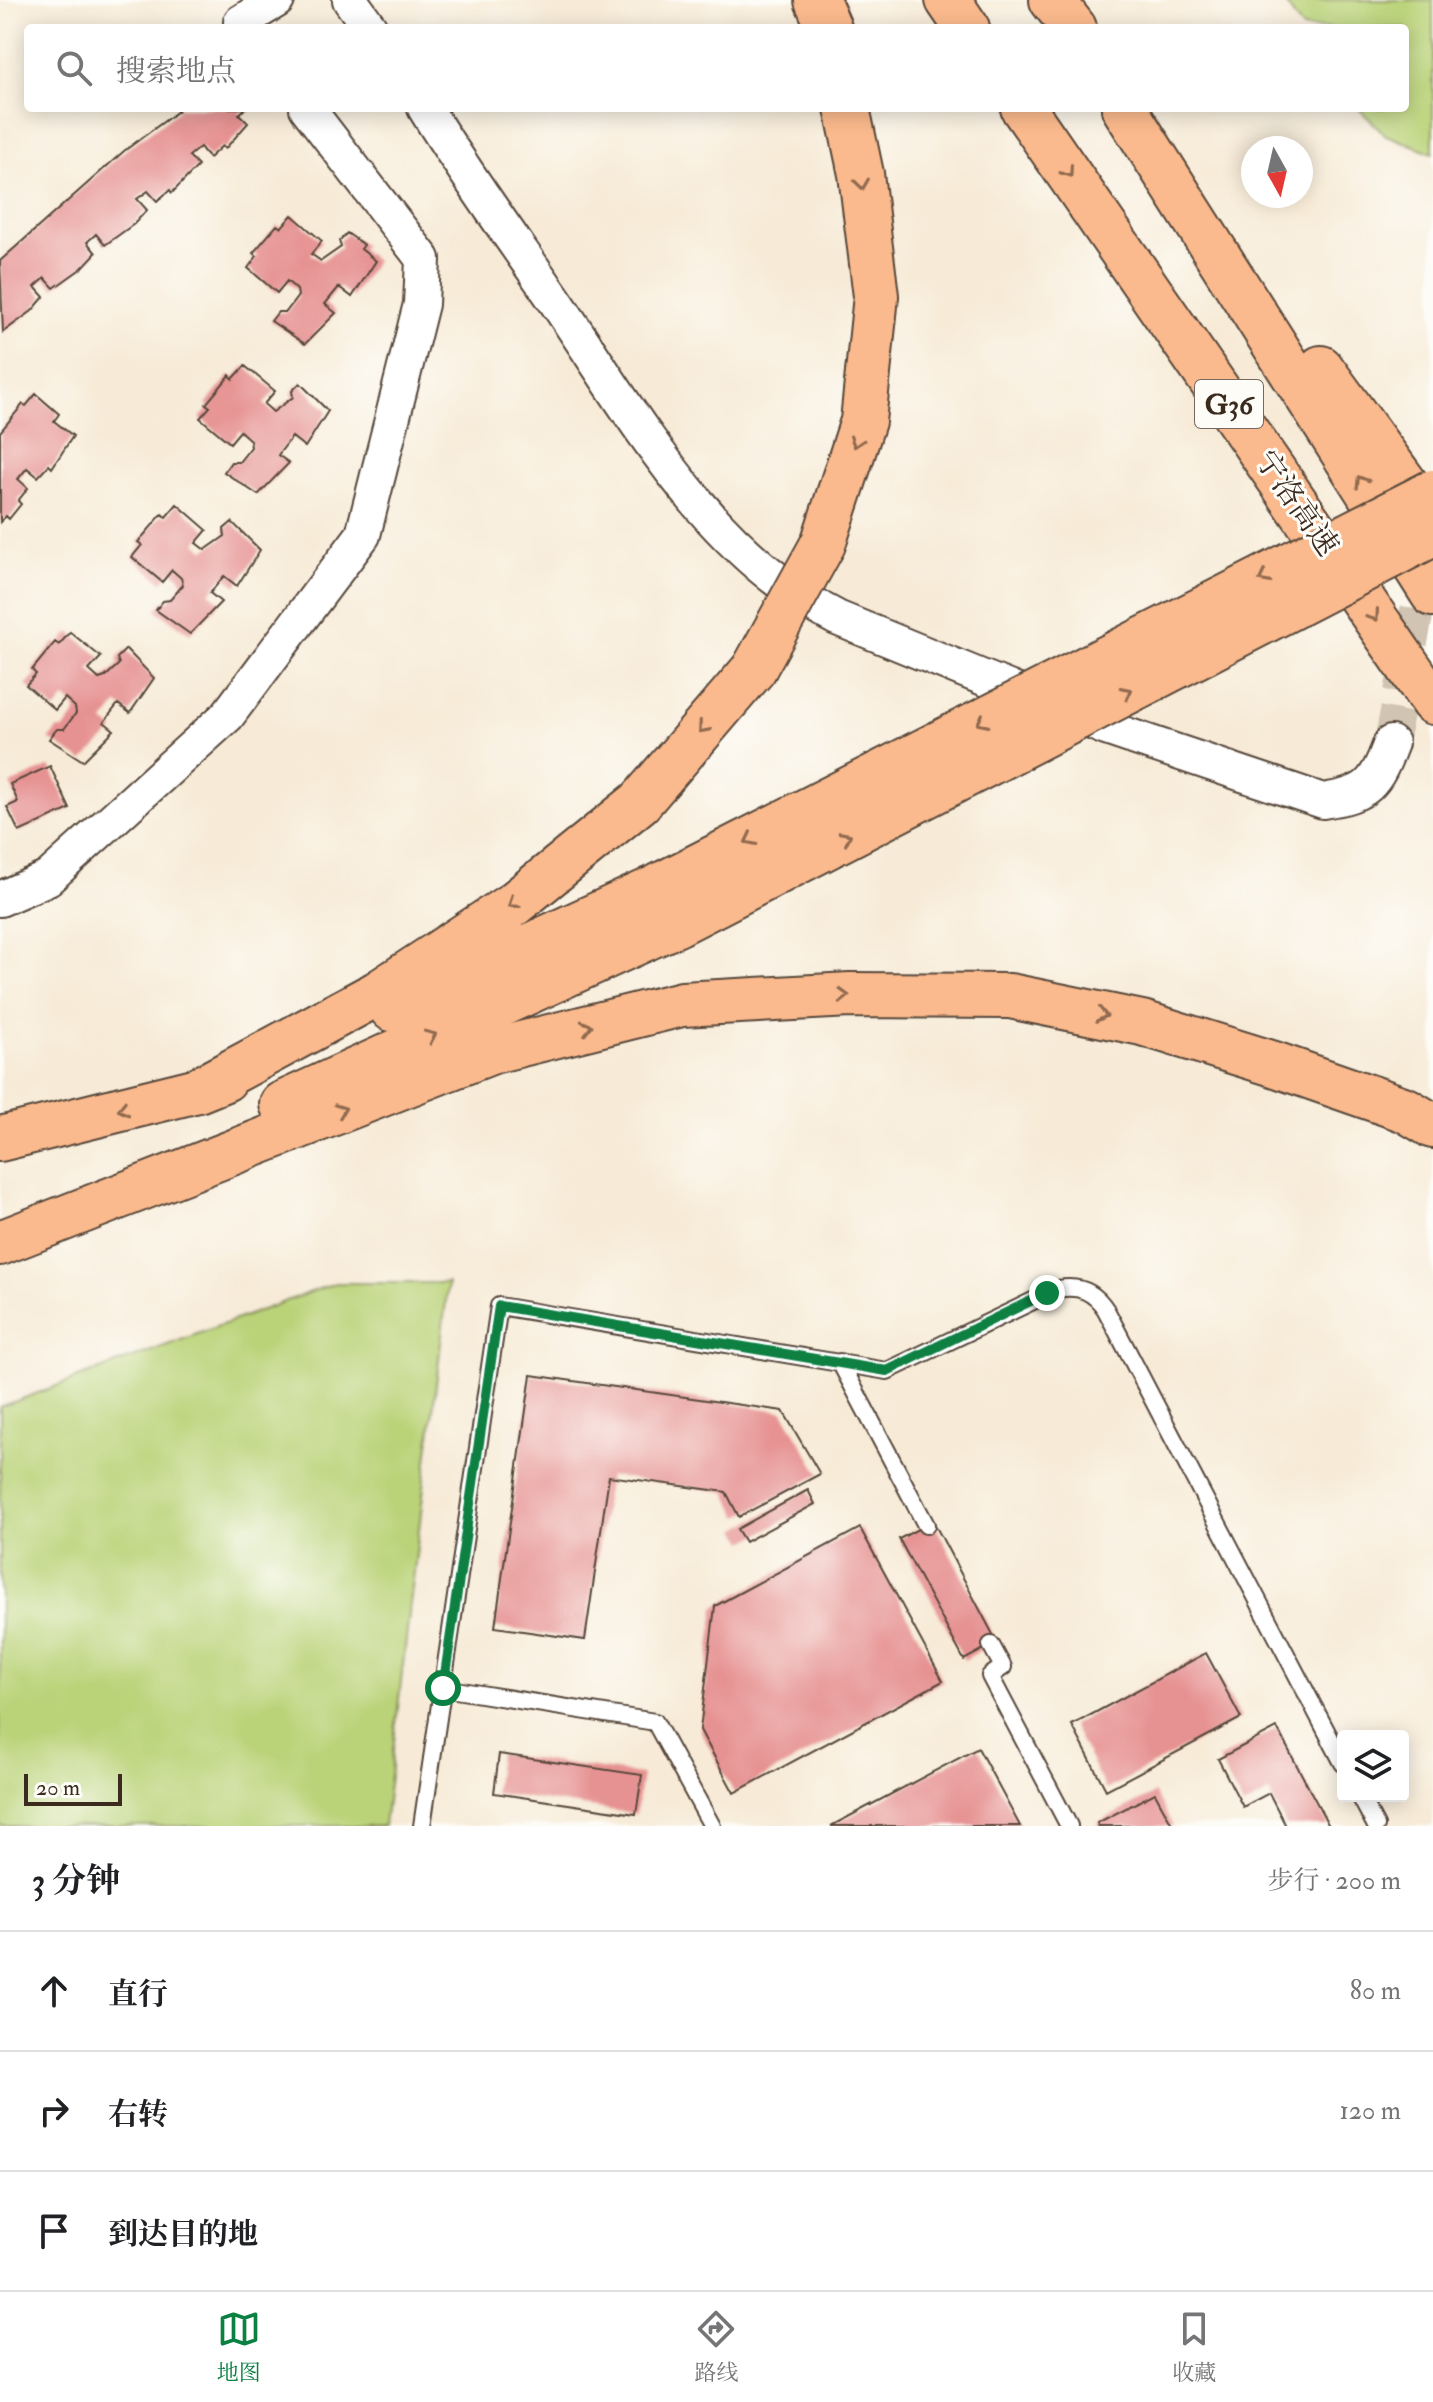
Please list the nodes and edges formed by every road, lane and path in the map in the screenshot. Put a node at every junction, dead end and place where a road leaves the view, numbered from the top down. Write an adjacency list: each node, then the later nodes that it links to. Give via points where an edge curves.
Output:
1 (277, 0): 5 (street)
2 (350, 0): 6 (street)
3 (817, 0): 7 (highway)
4 (948, 0): 8 (highway)
5 (245, 24)
6 (367, 24)
7 (827, 24)
8 (964, 24)
9 (310, 112): 21 (street, via 423,259 421,304 363,535 227,716 48,878)
10 (428, 112): 20 (street, via 670,470 745,553 805,602 1106,728 1323,801 1355,796 1379,775)
11 (848, 112): 23 (highway, one-way to 23, bridge, via 876,296 863,421 823,544 754,669 640,802 515,903 378,993)
12 (1026, 112): 19 (highway, 宁洛高速 / G36, one-way to 19)
13 (1127, 112): 18 (highway, G36, one-way to 13)
14 (1135, 112): 16 (highway)
15 (1433, 492): 22 (highway, one-way to 22, bridge)
16 (1433, 522)
17 (1433, 534): 22 (highway, one-way to 17, bridge)
18 (1433, 594)
19 (1433, 702)
20 (1391, 743)
21 (0, 899)
22 (664, 907): 23 (highway, via 408,1002); 26 (highway, one-way to 22)
23 (198, 1090): 25 (highway, one-way to 25)
24 (1433, 1126): 26 (highway, one-way to 24, via 493,1051 682,1004 850,995 1010,996 1142,1023 1406,1110)
25 (0, 1139)
26 (60, 1219): 27 (highway)
27 (0, 1243)
28 (840, 1362): 29 (lane); 31 (lane, via 499,1306); 32 (lane, via 887,1371 1058,1289 1091,1292 1106,1310)
29 (926, 1525)
30 (991, 1645): 36 (lane, via 1003,1667 990,1676)
31 (443, 1688): 34 (lane); 35 (lane, via 655,1722)
32 (1337, 1752)
33 (1363, 1802): 37 (lane)
34 (422, 1826)
35 (712, 1826)
36 (1069, 1826)
37 (1376, 1826)

